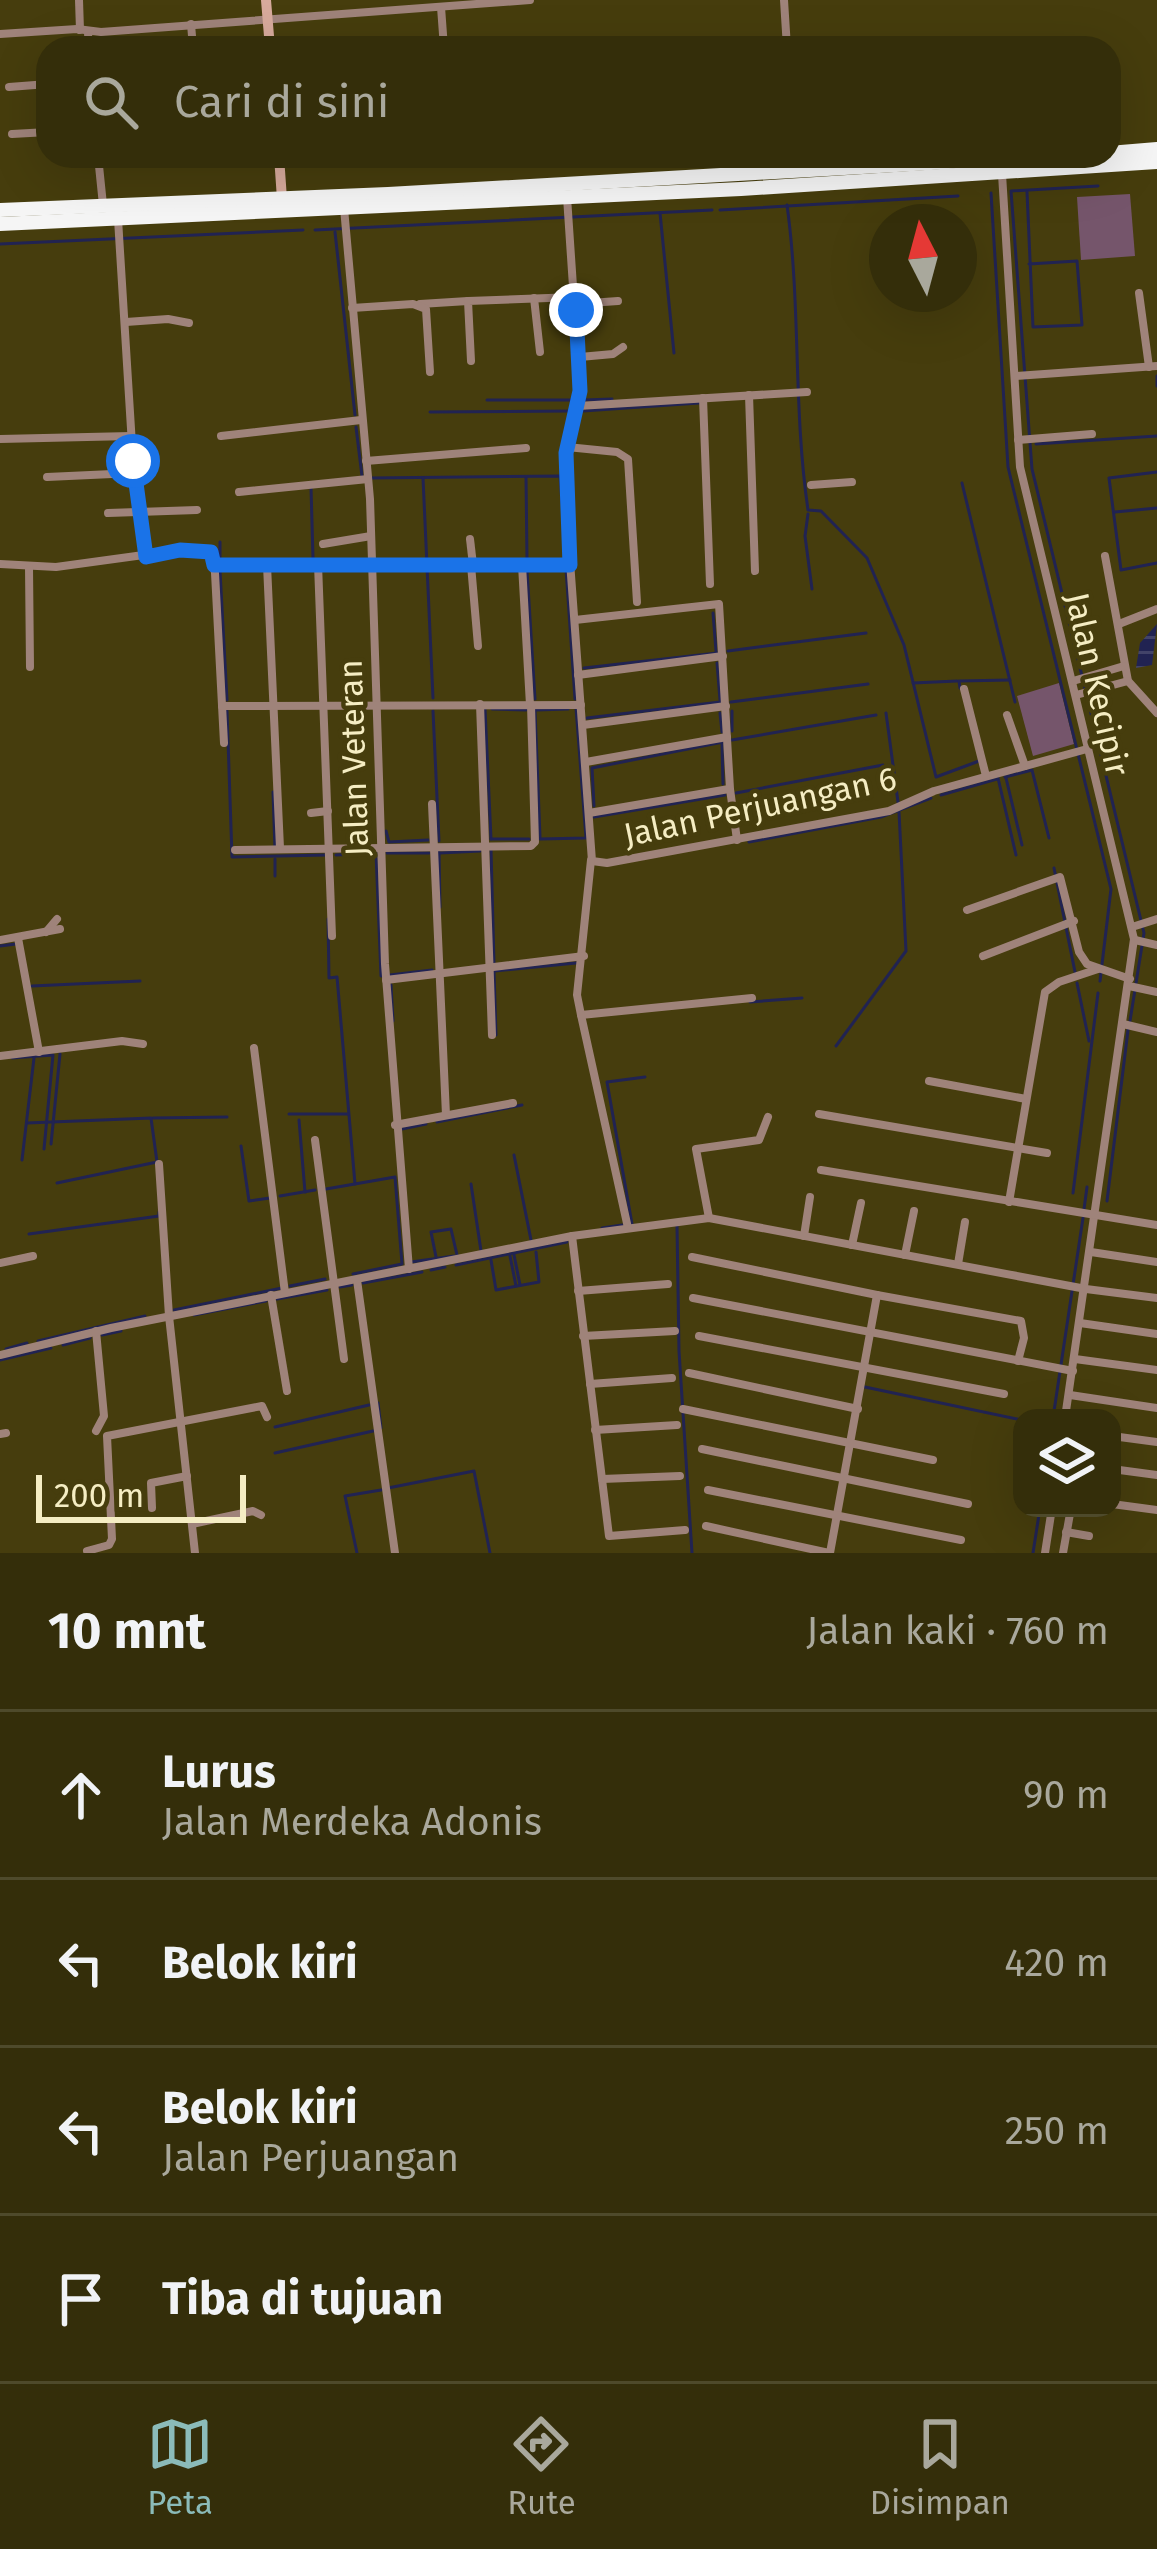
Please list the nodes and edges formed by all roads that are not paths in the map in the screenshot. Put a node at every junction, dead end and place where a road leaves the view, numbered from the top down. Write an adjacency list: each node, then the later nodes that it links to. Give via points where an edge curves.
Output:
1 (79, 0): 11 (street)
2 (266, 0): 9 (street)
3 (373, 0): 8 (street)
4 (530, 0): 6 (street)
5 (784, 0): 17 (street)
6 (456, 3): 7 (street)
7 (441, 7): 8 (street); 16 (street)
8 (374, 12): 9 (street)
9 (268, 20): 10 (street); 15 (street)
10 (191, 25): 11 (street); 14 (street)
11 (84, 31): 12 (street); 13 (street)
12 (0, 34)
13 (85, 36)
14 (192, 36)
15 (269, 36)
16 (443, 36)
17 (786, 36)
18 (36, 85): 19 (street)
19 (9, 87)
20 (36, 133): 21 (street)
21 (12, 134)
22 (1157, 149): 23 (highway)
23 (1121, 151)
24 (1157, 162): 25 (highway)
25 (1121, 164)
26 (99, 168): 34 (street)
27 (280, 168): 32 (street)
28 (777, 168): 31 (highway)
29 (1063, 168): 30 (highway)
30 (1001, 172): 31 (highway); 56 (street, Jalan Kecipir)
31 (715, 183): 33 (highway); 37 (highway)
32 (282, 199): 33 (highway); 36 (highway)
33 (389, 199): 37 (highway); 38 (highway)
34 (103, 205): 35 (highway); 36 (highway)
35 (0, 210)
36 (175, 210): 38 (highway); 40 (highway)
37 (569, 211): 43 (street)
38 (344, 216): 47 (street, Jalan Veteran)
39 (0, 224): 40 (highway)
40 (118, 225): 48 (street)
41 (1139, 293): 54 (street)
42 (534, 298): 43 (street); 44 (street); 51 (street)
43 (576, 300): 45 (street); 52 (street)
44 (468, 301): 46 (street); 53 (street)
45 (618, 301)
46 (418, 304): 47 (street); 55 (street, via 426,309)
47 (352, 308): 61 (street, Jalan Veteran)
48 (126, 322): 49 (street); 63 (street)
49 (189, 323)
50 (622, 347): 52 (street)
51 (540, 352)
52 (580, 357): 60 (street)
53 (471, 361)
54 (1153, 367): 56 (street)
55 (430, 372)
56 (1023, 376): 66 (street, Jalan Kecipir)
57 (807, 392): 58 (street)
58 (748, 395): 59 (street); 93 (street)
59 (704, 398): 60 (street); 94 (street)
60 (578, 406): 67 (street)
61 (361, 420): 64 (street); 69 (street, Jalan Veteran)
62 (1092, 434): 66 (street)
63 (131, 436): 65 (street); 70 (street)
64 (221, 436)
65 (0, 439)
66 (1025, 439): 104 (street, Jalan Kecipir, via 1020,467)
67 (567, 447): 91 (street); 95 (street, via 628,459)
68 (526, 448): 69 (street)
69 (366, 461): 72 (street, Jalan Veteran)
70 (134, 472): 71 (street); 77 (street)
71 (47, 477)
72 (368, 479): 75 (street); 79 (street, Jalan Veteran)
73 (852, 482): 74 (street)
74 (811, 485)
75 (239, 492)
76 (197, 510): 77 (street)
77 (141, 512): 78 (street); 83 (street)
78 (108, 513)
79 (370, 536): 81 (street); 84 (street, Jalan Veteran)
80 (470, 539): 89 (street)
81 (323, 544)
82 (1105, 556): 98 (street)
83 (146, 557): 87 (street, via 200,550 213,554); 92 (street)
84 (371, 563): 86 (street); 89 (street); 109 (street, Jalan Veteran)
85 (0, 564): 92 (street)
86 (318, 564): 88 (street); 108 (street)
87 (214, 565): 88 (street); 114 (street)
88 (267, 565): 111 (street)
89 (472, 565): 90 (street); 99 (street)
90 (522, 565): 91 (street); 112 (street)
91 (570, 565): 97 (street)
92 (29, 566): 102 (street)
93 (755, 571)
94 (710, 584)
95 (637, 602)
96 (1157, 609): 98 (street)
97 (574, 620): 100 (street, via 719,604); 103 (street)
98 (1119, 624): 101 (street)
99 (478, 646)
100 (723, 656): 103 (street); 115 (street)
101 (1124, 666): 104 (street); 105 (street)
102 (29, 667)
103 (578, 675): 113 (street)
104 (1072, 681): 107 (street, Jalan Kecipir)
105 (1128, 681): 107 (street); 116 (street)
106 (964, 689): 126 (street)
107 (1076, 695): 123 (street, Jalan Kecipir)
108 (326, 704): 109 (street); 111 (street); 129 (street)
109 (377, 704): 110 (street); 136 (street, Jalan Veteran)
110 (480, 704): 112 (street); 134 (street)
111 (274, 705): 114 (street); 135 (street)
112 (531, 705): 113 (street); 119 (street)
113 (581, 705): 120 (street)
114 (222, 706): 122 (street)
115 (726, 706): 120 (street); 121 (street)
116 (1157, 713)
117 (1007, 715): 125 (street)
118 (518, 724): 119 (street)
119 (532, 724): 134 (street, via 535,842)
120 (583, 724): 124 (street)
121 (728, 737): 124 (street); 127 (street)
122 (224, 743)
123 (1080, 750): 125 (street, Jalan Perjuangan 6); 144 (street, Jalan Kecipir)
124 (586, 762): 131 (street)
125 (1025, 766): 126 (street, Jalan Perjuangan 6)
126 (986, 776): 132 (street, Jalan Perjuangan 6, via 889,811)
127 (730, 789): 131 (street); 132 (street)
128 (432, 803): 133 (street)
129 (328, 811): 130 (street); 137 (street)
130 (311, 812)
131 (589, 812): 139 (street)
132 (737, 840): 139 (street, Jalan Perjuangan 6)
133 (434, 846): 134 (street); 136 (street); 153 (street)
134 (485, 846): 151 (street)
135 (280, 848): 137 (street); 138 (street)
136 (381, 848): 137 (street); 154 (street, Jalan Veteran)
137 (330, 849): 145 (street)
138 (235, 850)
139 (592, 860): 149 (street)
140 (967, 910): 142 (street, via 1060,878)
141 (1157, 919): 144 (street)
142 (1074, 921): 150 (street); 152 (street, via 1079,952)
143 (58, 924): 146 (street)
144 (1138, 924): 148 (street, Jalan Kecipir)
145 (332, 936)
146 (18, 938): 147 (street); 164 (street)
147 (0, 940)
148 (1144, 942): 155 (street, Jalan Kecipir)
149 (584, 956): 151 (street); 158 (street)
150 (983, 956)
151 (488, 968): 153 (street); 161 (street)
152 (1098, 970): 155 (street); 167 (street, via 1045,992)
153 (438, 975): 154 (street); 170 (street)
154 (386, 980): 172 (street, Jalan Veteran)
155 (1134, 985): 156 (street); 159 (street, Jalan Kecipir)
156 (1157, 992)
157 (752, 998): 158 (street)
158 (581, 1015): 186 (street)
159 (1128, 1025): 160 (street); 182 (street, Jalan Kecipir)
160 (1157, 1032)
161 (491, 1035)
162 (143, 1044): 164 (street)
163 (254, 1048): 203 (street)
164 (39, 1052): 165 (street)
165 (0, 1056)
166 (929, 1082): 167 (street)
167 (1026, 1100): 174 (street)
168 (513, 1103): 170 (street)
169 (819, 1114): 174 (street)
170 (446, 1115): 172 (street)
171 (768, 1117): 183 (street, via 759,1140 696,1149)
172 (395, 1125): 197 (street, Jalan Veteran)
173 (315, 1140): 199 (street)
174 (1017, 1148): 175 (street); 179 (street)
175 (1047, 1153)
176 (159, 1164): 208 (street)
177 (820, 1170): 179 (street)
178 (810, 1197): 188 (street)
179 (1009, 1202): 182 (street)
180 (862, 1203): 189 (street)
181 (914, 1211): 191 (street)
182 (1097, 1217): 185 (street); 190 (street, Jalan Kecipir)
183 (709, 1219): 186 (street); 188 (street)
184 (965, 1222): 196 (street)
185 (1157, 1225)
186 (628, 1228): 187 (street)
187 (572, 1236): 197 (street); 202 (street)
188 (804, 1236): 189 (street)
189 (852, 1245): 191 (street)
190 (1091, 1252): 194 (street); 201 (street, Jalan Kecipir)
191 (905, 1255): 196 (street)
192 (33, 1256): 195 (street)
193 (692, 1257): 205 (street)
194 (1157, 1262)
195 (0, 1263)
196 (958, 1264): 201 (street)
197 (409, 1269): 198 (street)
198 (357, 1280): 199 (street); 266 (street)
199 (332, 1284): 203 (street); 217 (street)
200 (668, 1284): 202 (street)
201 (1077, 1286): 207 (street); 209 (street, Jalan Kecipir)
202 (578, 1291): 214 (street)
203 (285, 1293): 204 (street)
204 (271, 1295): 208 (street); 226 (street)
205 (877, 1295): 212 (street); 219 (street, via 1021,1322)
206 (693, 1298): 212 (street)
207 (1157, 1298)
208 (169, 1316): 210 (street); 234 (street)
209 (1081, 1323): 213 (street); 218 (street, Jalan Kecipir)
210 (95, 1331): 216 (street); 237 (street, via 104,1416)
211 (675, 1331): 214 (street)
212 (871, 1333): 219 (street); 224 (street)
213 (1157, 1334)
214 (583, 1336): 225 (street)
215 (698, 1336): 224 (street)
216 (0, 1352)
217 (344, 1359)
218 (1075, 1359): 220 (street, Jalan Kecipir); 221 (street)
219 (1018, 1360): 220 (street)
220 (1065, 1370): 228 (street, Jalan Kecipir)
221 (1157, 1370)
222 (689, 1373): 231 (street)
223 (672, 1378): 225 (street)
224 (863, 1378): 227 (street); 231 (street)
225 (590, 1384): 236 (street)
226 (287, 1391)
227 (1004, 1394)
228 (1070, 1395): 229 (street); 232 (street, Jalan Kecipir)
229 (1157, 1408)
230 (683, 1409): 240 (street)
231 (857, 1409): 240 (street)
232 (1068, 1409)
233 (267, 1417): 234 (street, via 262,1406)
234 (181, 1419): 246 (street); 264 (street, via 105,1438 112,1539)
235 (676, 1425): 236 (street)
236 (596, 1430): 247 (street)
237 (96, 1431)
238 (1121, 1437): 239 (street)
239 (1157, 1442)
240 (851, 1445): 242 (street); 248 (street)
241 (702, 1449): 248 (street)
242 (934, 1460)
243 (1121, 1470): 245 (street)
244 (680, 1475): 247 (street)
245 (1157, 1475)
246 (187, 1476): 252 (street, via 151,1483); 258 (street)
247 (602, 1479): 260 (street, via 609,1536)
248 (844, 1479): 250 (street); 255 (street)
249 (708, 1490): 255 (street)
250 (968, 1504)
251 (1121, 1505): 253 (street)
252 (152, 1508)
253 (1157, 1510)
254 (261, 1515): 258 (street)
255 (837, 1517): 263 (street); 267 (street)
256 (1051, 1517): 268 (street)
257 (1069, 1517): 261 (street)
258 (192, 1524): 265 (street)
259 (706, 1526): 267 (street)
260 (685, 1530)
261 (1066, 1532): 262 (street); 269 (street)
262 (1089, 1536)
263 (961, 1540)
264 (87, 1551)
265 (195, 1553)
266 (395, 1553)
267 (830, 1553)
268 (1045, 1553)
269 (1063, 1553)

